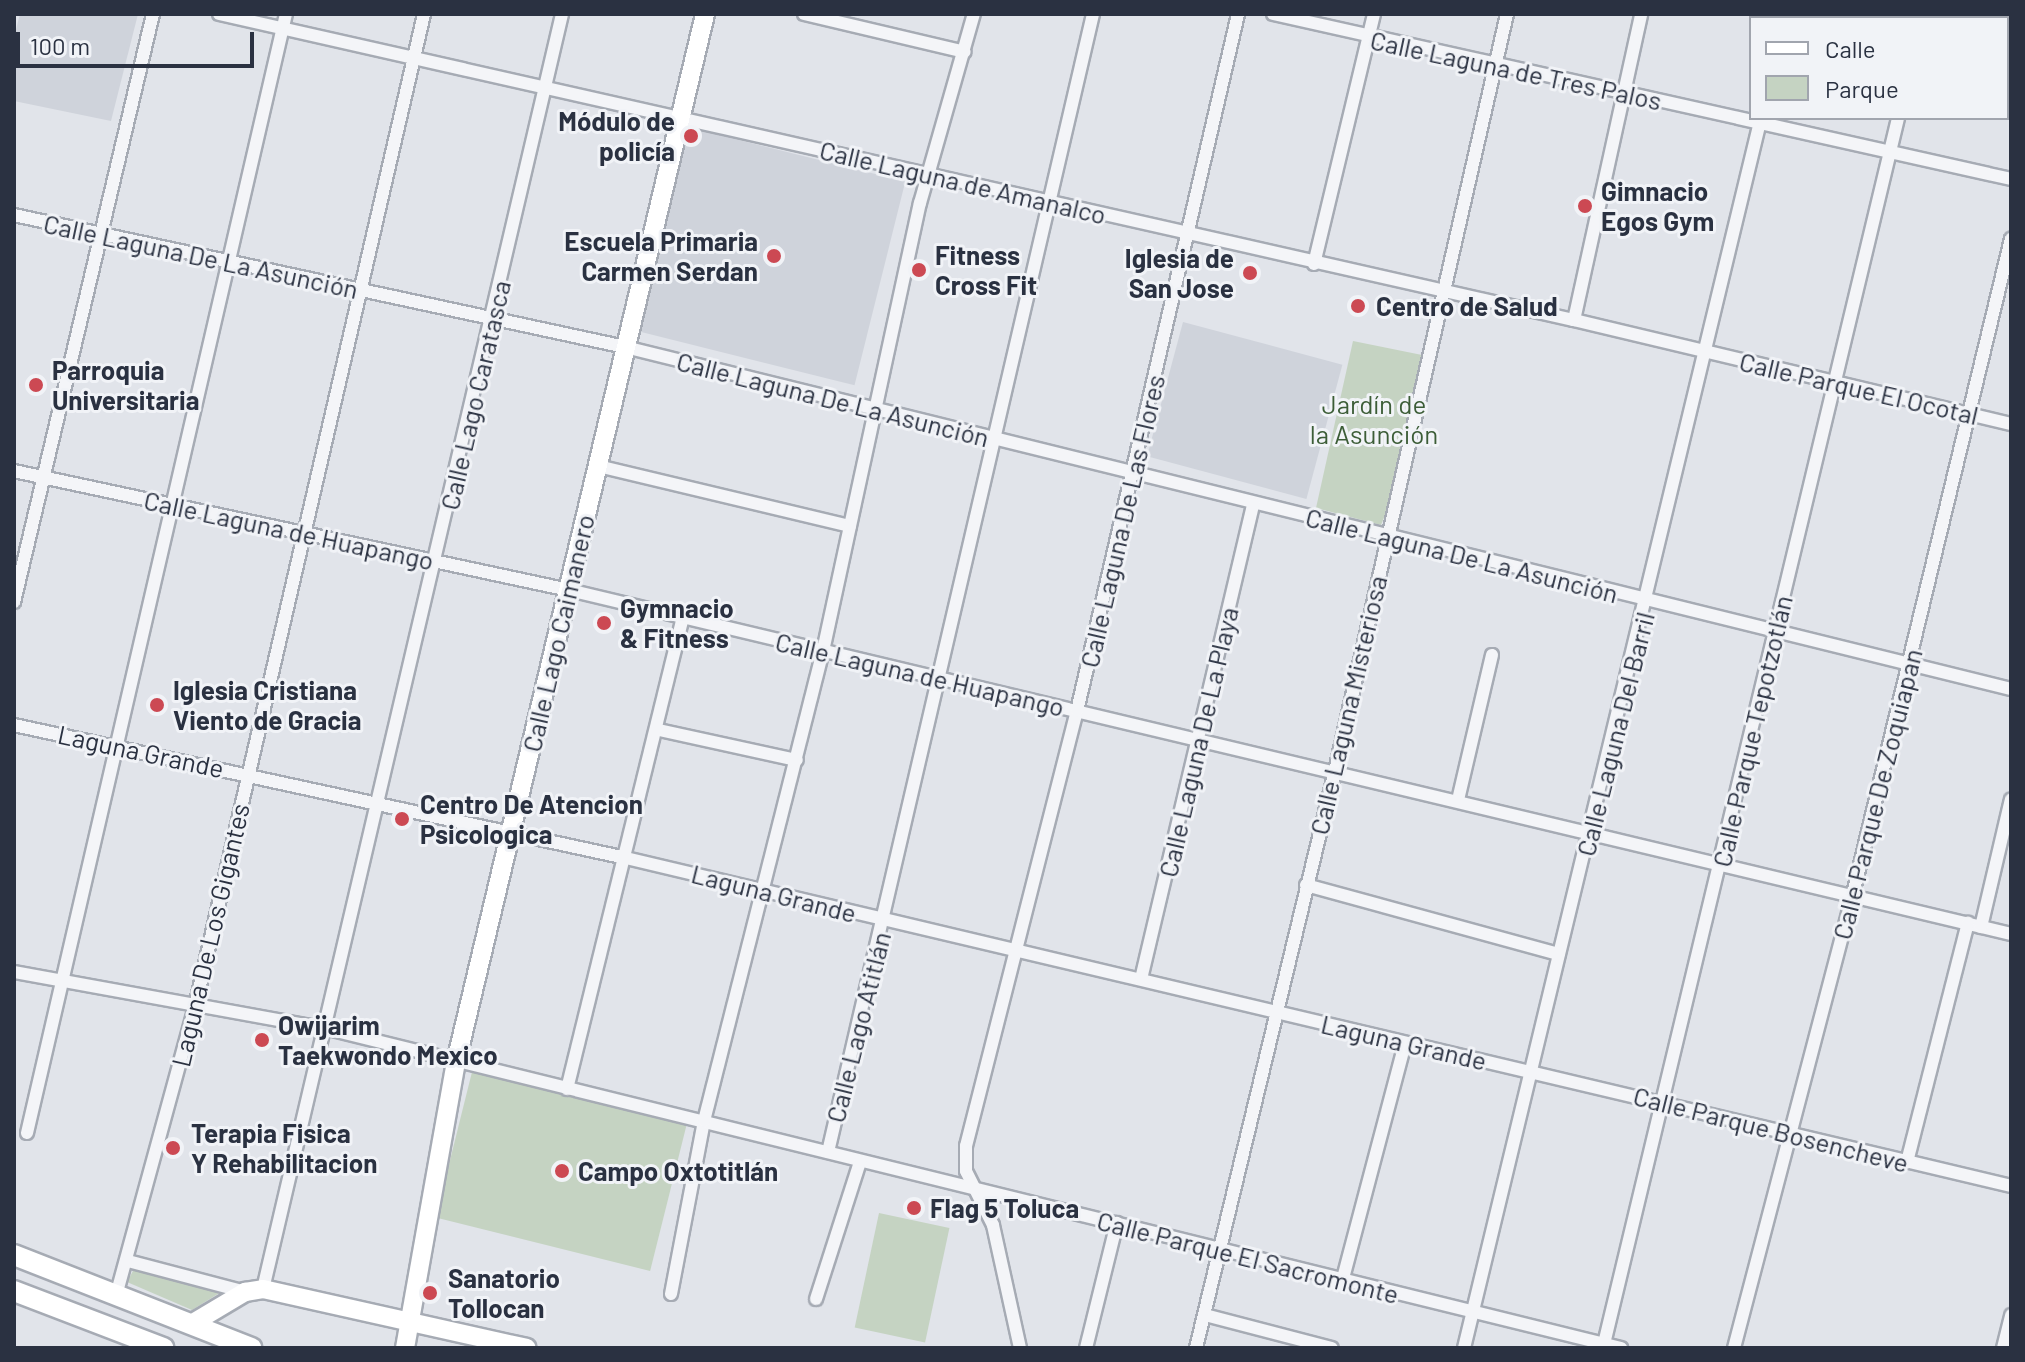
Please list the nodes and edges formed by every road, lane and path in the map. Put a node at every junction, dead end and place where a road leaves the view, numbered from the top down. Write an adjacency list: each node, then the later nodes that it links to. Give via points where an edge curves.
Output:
1 (153, 14): 31 (street)
2 (219, 14): 15 (street, Calle Laguna de Amanalco)
3 (286, 14): 15 (street)
4 (424, 14): 18 (street, Laguna De Los Gigantes)
5 (562, 14): 20 (street, Calle Lago Caratasca)
6 (705, 14): 22 (street, Calle Lago Caimanero)
7 (804, 14): 17 (street)
8 (974, 14): 17 (street)
9 (1093, 14): 29 (street, Calle Lago Atitlán)
10 (1238, 14): 32 (street, Calle Laguna De Las Flores)
11 (1273, 14): 16 (street, Calle Laguna de Tres Palos)
12 (1374, 14): 16 (street)
13 (1507, 14): 19 (street, Calle Laguna Misteriosa)
14 (1641, 14): 21 (street)
15 (283, 29): 18 (street, Calle Laguna de Amanalco); 34 (street)
16 (1369, 39): 19 (street, Calle Laguna de Tres Palos); 35 (street)
17 (965, 52): 27 (street)
18 (413, 59): 20 (street, Calle Laguna de Amanalco); 36 (street, Laguna De Los Gigantes)
19 (1494, 66): 21 (street, Calle Laguna de Tres Palos); 37 (street, Calle Laguna Misteriosa)
20 (547, 86): 22 (street, Calle Laguna de Amanalco); 38 (street, Calle Lago Caratasca)
21 (1622, 92): 23 (street, Calle Laguna de Tres Palos); 39 (street)
22 (679, 117): 27 (street, Calle Laguna de Amanalco); 40 (street, Calle Lago Caimanero)
23 (1749, 118)
24 (1760, 120): 26 (street, Calle Laguna de Tres Palos); 41 (street, Calle Laguna Del Barril)
25 (1898, 120): 26 (street, Calle Parque Tepotzotlán)
26 (1890, 151): 28 (street, Calle Laguna de Tres Palos); 42 (street, Calle Parque Tepotzotlán)
27 (930, 174): 29 (street, Calle Laguna de Amanalco); 43 (street)
28 (2011, 179)
29 (1050, 201): 32 (street, Calle Laguna de Amanalco); 46 (street, Calle Lago Atitlán)
30 (14, 215): 31 (street, Calle Laguna De La Asunción)
31 (103, 232): 34 (street, Calle Laguna De La Asunción); 50 (street)
32 (1191, 236): 35 (street, Calle Laguna de Amanalco); 49 (street, Calle Laguna De Las Flores)
33 (2011, 239): 44 (street, Calle Parque De Zoquiapan)
34 (229, 259): 36 (street, Calle Laguna De La Asunción); 52 (street)
35 (1314, 264): 37 (street, Calle Laguna de Amanalco)
36 (358, 290): 38 (street, Calle Laguna De La Asunción); 54 (street, Laguna De Los Gigantes)
37 (1442, 292): 39 (street, Calle Laguna de Amanalco); 55 (street, Calle Laguna Misteriosa)
38 (493, 318): 40 (street, Calle Laguna De La Asunción); 56 (street, Calle Lago Caratasca)
39 (1574, 320): 41 (street, Calle Laguna de Amanalco)
40 (625, 347): 43 (street, Calle Laguna De La Asunción); 47 (street, Calle Lago Caimanero)
41 (1707, 352): 42 (street, Calle Parque El Ocotal); 58 (street, Calle Laguna Del Barril)
42 (1838, 386): 44 (street, Calle Parque El Ocotal); 61 (street, Calle Parque Tepotzotlán)
43 (878, 409): 46 (street, Calle Laguna De La Asunción); 53 (street)
44 (1970, 415): 45 (street, Calle Parque El Ocotal); 64 (street, Calle Parque De Zoquiapan)
45 (2011, 424)
46 (992, 439): 49 (street, Calle Laguna De La Asunción); 65 (street, Calle Lago Atitlán)
47 (598, 466): 53 (street); 57 (street, Calle Lago Caimanero)
48 (14, 471): 50 (street, Calle Laguna de Huapango)
49 (1131, 473): 51 (street, Calle Laguna De La Asunción); 67 (street, Calle Laguna De Las Flores)
50 (44, 478): 52 (street, Calle Laguna de Huapango); 59 (street)
51 (1253, 504): 55 (street, Calle Laguna De La Asunción); 70 (street, Calle Laguna De La Playa)
52 (170, 506): 54 (street, Calle Laguna de Huapango); 71 (street)
53 (850, 526): 62 (street)
54 (305, 534): 56 (street, Calle Laguna de Huapango); 74 (street, Laguna De Los Gigantes)
55 (1387, 537): 58 (street, Calle Laguna De La Asunción); 73 (street, Calle Laguna Misteriosa)
56 (437, 560): 57 (street, Calle Laguna de Huapango); 77 (street, Calle Lago Caratasca)
57 (569, 590): 60 (street, Calle Laguna de Huapango); 79 (street, Calle Lago Caimanero)
58 (1648, 600): 61 (street, Calle Laguna De La Asunción); 78 (street, Calle Laguna Del Barril)
59 (14, 602)
60 (683, 617): 62 (street, Calle Laguna de Huapango); 69 (street)
61 (1775, 631): 64 (street, Calle Laguna De La Asunción); 81 (street, Calle Parque Tepotzotlán)
62 (823, 651): 65 (street, Calle Laguna de Huapango); 72 (street)
63 (1492, 655): 76 (street)
64 (1909, 665): 66 (street, Calle Laguna De La Asunción); 84 (street, Calle Parque De Zoquiapan)
65 (939, 680): 67 (street, Calle Laguna de Huapango); 85 (street, Calle Lago Atitlán)
66 (2011, 689)
67 (1077, 711): 70 (street, Calle Laguna de Huapango); 88 (street, Calle Laguna De Las Flores)
68 (14, 725): 71 (street, Laguna Grande)
69 (659, 730): 72 (street); 80 (street)
70 (1200, 739): 73 (street, Calle Laguna de Huapango); 91 (street, Calle Laguna De La Playa)
71 (114, 746): 74 (street, Laguna Grande); 92 (street)
72 (797, 760): 83 (street)
73 (1335, 771): 76 (street, Calle Laguna de Huapango); 82 (street, Calle Laguna Misteriosa)
74 (248, 773): 77 (street, Laguna Grande); 93 (street, Laguna De Los Gigantes)
75 (2011, 799): 86 (street)
76 (1458, 800): 78 (street, Calle Laguna de Huapango)
77 (380, 801): 79 (street, Laguna Grande); 95 (street, Calle Lago Caratasca)
78 (1591, 831): 81 (street, Calle Laguna de Huapango); 89 (street, Calle Laguna Del Barril)
79 (510, 832): 80 (street, Laguna Grande); 97 (street, Calle Lago Caimanero)
80 (626, 858): 83 (street, Laguna Grande); 99 (street)
81 (1720, 862): 84 (street, Calle Laguna de Huapango); 100 (street, Calle Parque Tepotzotlán)
82 (1306, 885): 89 (street); 94 (street, Calle Laguna Misteriosa)
83 (762, 890): 85 (street, Laguna Grande); 101 (street)
84 (1853, 894): 86 (street, Calle Laguna de Huapango); 102 (street, Calle Parque De Zoquiapan)
85 (884, 920): 88 (street, Laguna Grande); 104 (street, Calle Lago Atitlán)
86 (1974, 925): 87 (street, Calle Laguna de Huapango); 106 (street)
87 (2011, 934)
88 (1013, 951): 91 (street, Laguna Grande); 107 (street, Calle Laguna De Las Flores, via 966,1146 966,1171)
89 (1559, 954): 98 (street, Calle Laguna Del Barril)
90 (14, 972): 92 (street, Calle Parque El Sacromonte)
91 (1141, 979): 94 (street, Laguna Grande)
92 (59, 981): 93 (street, Calle Parque El Sacromonte); 103 (street)
93 (195, 1007): 95 (street, Calle Parque El Sacromonte); 112 (street, Laguna De Los Gigantes)
94 (1274, 1012): 96 (street, Laguna Grande); 110 (street, Calle Laguna Misteriosa)
95 (328, 1029): 97 (street, Calle Parque El Sacromonte); 114 (street, Calle Lago Caratasca)
96 (1405, 1043): 98 (street, Laguna Grande); 113 (street)
97 (456, 1062): 99 (street, Calle Parque El Sacromonte); 122 (street, Calle Lago Caimanero)
98 (1531, 1071): 100 (street, Calle Parque Bosencheve); 119 (street, Calle Laguna Del Barril)
99 (567, 1089): 101 (street, Calle Parque El Sacromonte)
100 (1663, 1102): 102 (street, Calle Parque Bosencheve); 124 (street, Calle Parque Tepotzotlán)
101 (704, 1121): 104 (street, Calle Parque El Sacromonte); 117 (street)
102 (1790, 1132): 106 (street, Calle Parque Bosencheve); 135 (street, Calle Parque De Zoquiapan)
103 (27, 1133)
104 (828, 1152): 105 (street, Calle Parque El Sacromonte)
105 (860, 1162): 107 (street, Calle Parque El Sacromonte); 118 (street)
106 (1907, 1162): 108 (street, Calle Parque Bosencheve)
107 (974, 1185): 109 (street, Calle Parque El Sacromonte); 129 (street, Calle Laguna De Las Flores, via 993,1225)
108 (2011, 1186)
109 (1117, 1223): 110 (street, Calle Parque El Sacromonte); 130 (street)
110 (1220, 1250): 113 (street, Calle Parque El Sacromonte); 120 (street, Calle Laguna Misteriosa)
111 (14, 1255): 116 (main road)
112 (128, 1261): 114 (street); 116 (street, Laguna De Los Gigantes)
113 (1342, 1282): 119 (street, Calle Parque El Sacromonte)
114 (254, 1290): 122 (street); 123 (street)
115 (14, 1291): 125 (main road)
116 (117, 1292): 123 (main road)
117 (671, 1294)
118 (816, 1299)
119 (1472, 1313): 124 (street, Calle Parque El Sacromonte); 133 (street, Calle Laguna Del Barril)
120 (1205, 1315): 131 (street, Calle Laguna Misteriosa); 132 (street)
121 (2011, 1315): 136 (street)
122 (406, 1321): 127 (street, Calle Lago Caimanero); 128 (street)
123 (193, 1323): 126 (main road)
124 (1604, 1346): 134 (street, Calle Parque El Sacromonte)
125 (163, 1348)
126 (251, 1348)
127 (405, 1348)
128 (526, 1348)
129 (1020, 1348)
130 (1086, 1348)
131 (1196, 1348)
132 (1332, 1348)
133 (1464, 1348)
134 (1621, 1348)
135 (1734, 1348)
136 (2003, 1348)

